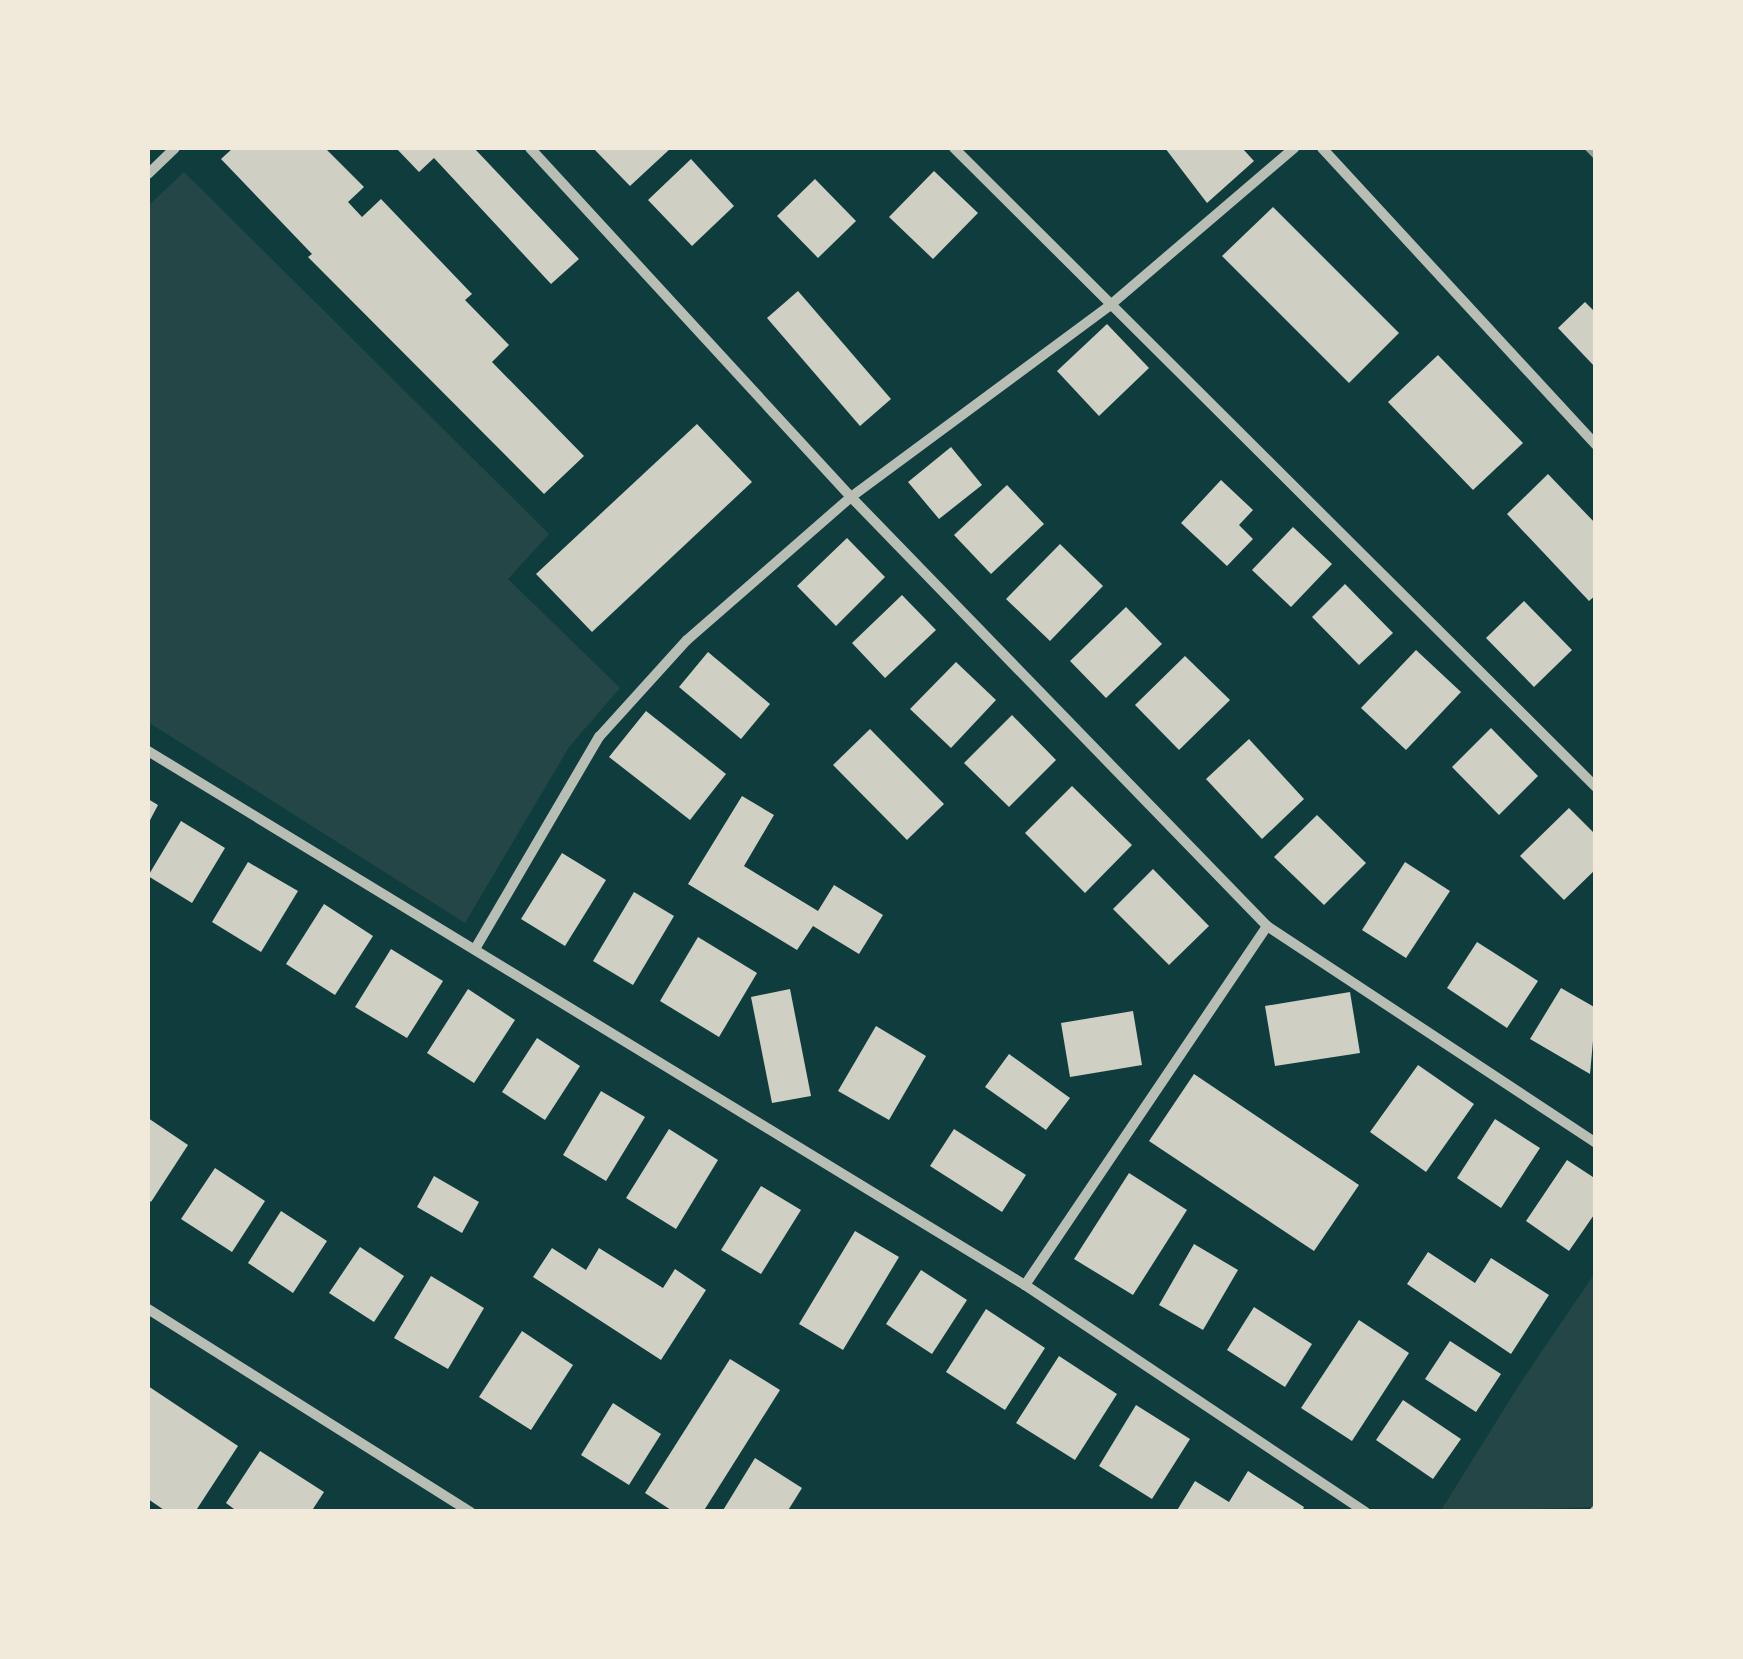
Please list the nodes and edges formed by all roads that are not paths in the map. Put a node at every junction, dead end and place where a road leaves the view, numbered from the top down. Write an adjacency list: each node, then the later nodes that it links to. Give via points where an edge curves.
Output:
1 (175, 148): 6 (street)
2 (530, 148): 9 (street)
3 (954, 148): 7 (street)
4 (1294, 148): 7 (street)
5 (1322, 148): 8 (street)
6 (148, 174)
7 (1108, 307): 9 (street); 11 (street)
8 (1596, 445)
9 (852, 497): 12 (street); 13 (street, via 687,640 600,737)
10 (148, 750): 13 (street)
11 (1596, 787)
12 (1266, 926): 14 (street); 15 (street)
13 (474, 949): 15 (street)
14 (1596, 1143)
15 (1025, 1285): 18 (street)
16 (148, 1310): 17 (street)
17 (470, 1512)
18 (1365, 1512)

